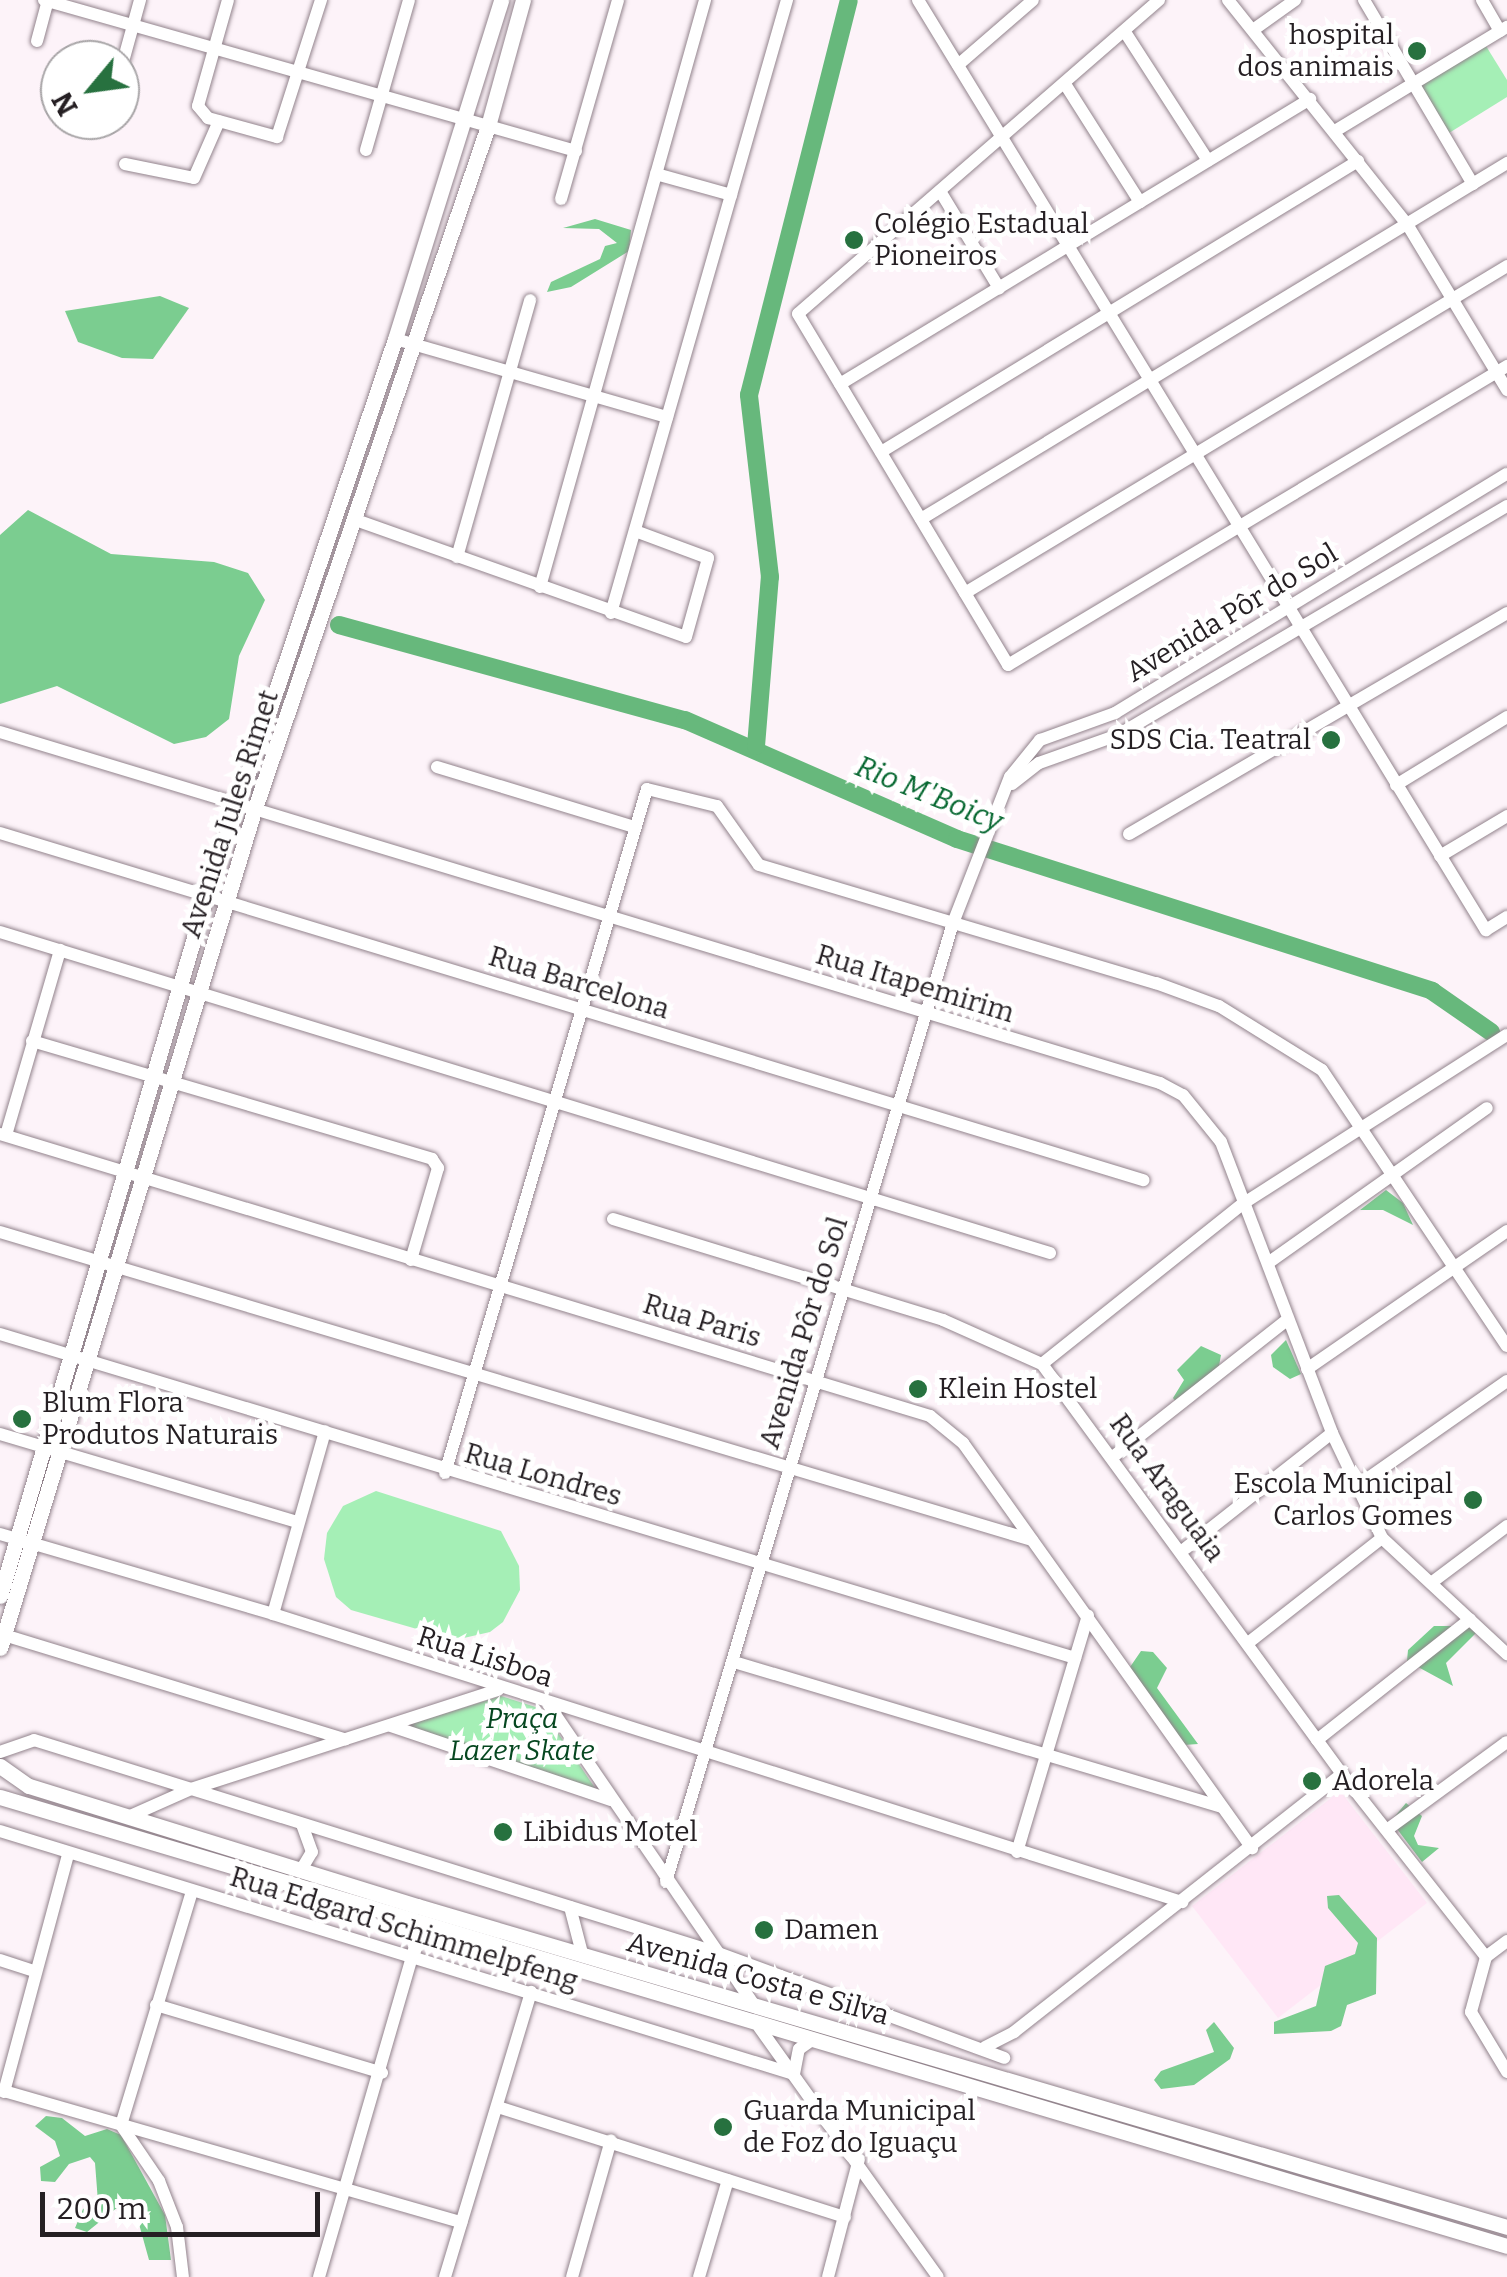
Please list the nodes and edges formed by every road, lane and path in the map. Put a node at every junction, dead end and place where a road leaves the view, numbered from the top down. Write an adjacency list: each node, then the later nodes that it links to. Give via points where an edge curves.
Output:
1 (47, 0): 18 (street); 23 (street)
2 (140, 0): 18 (street)
3 (228, 0): 24 (street)
4 (321, 0): 26 (street)
5 (409, 0): 29 (street)
6 (502, 0): 31 (main road, Avenida Jules Rimet)
7 (524, 0): 33 (main road, Avenida Jules Rimet)
8 (618, 0): 37 (street)
9 (705, 0): 42 (street)
10 (787, 0): 45 (street)
11 (918, 0): 25 (street)
12 (1033, 0): 25 (street)
13 (1159, 0): 21 (street)
14 (1295, 0): 20 (street)
15 (1364, 0): 28 (street)
16 (1482, 0): 19 (street)
17 (1228, 1): 20 (street)
18 (133, 25): 22 (street); 24 (street)
19 (1504, 29): 28 (street)
20 (1253, 30): 30 (street)
21 (1125, 32): 27 (street); 38 (street)
22 (129, 40)
23 (36, 41)
24 (214, 47): 26 (street); 32 (street, via 201,113)
25 (958, 64): 35 (street)
26 (300, 73): 29 (street); 32 (street, via 284,130 276,137)
27 (1066, 84): 35 (street); 47 (street)
28 (1413, 84): 34 (street); 43 (street)
29 (382, 96): 31 (street); 36 (street)
30 (1310, 99): 34 (street); 38 (street)
31 (467, 120): 33 (street); 55 (main road, Avenida Jules Rimet)
32 (220, 121): 41 (street, via 194,178)
33 (488, 126): 37 (street); 56 (main road, Avenida Jules Rimet)
34 (1335, 131): 39 (street)
35 (1002, 136): 44 (street); 49 (street)
36 (366, 150)
37 (576, 151): 46 (street)
38 (1208, 161): 47 (street)
39 (1358, 161): 48 (street); 54 (street)
40 (1507, 163): 43 (street)
41 (125, 164)
42 (656, 174): 45 (street); 62 (street)
43 (1473, 184): 48 (street)
44 (940, 191): 51 (street); 60 (street, via 798,314)
45 (731, 195): 63 (street)
46 (561, 199)
47 (1140, 202): 49 (street)
48 (1407, 224): 52 (street); 59 (street)
49 (1068, 246): 51 (street); 54 (street)
50 (1507, 266): 52 (street)
51 (999, 288): 60 (street)
52 (1452, 299): 57 (street); 65 (street)
53 (530, 300): 58 (street)
54 (1108, 313): 59 (street); 64 (street)
55 (395, 338): 56 (street); 89 (main road, Avenida Jules Rimet)
56 (414, 344): 58 (street); 68 (main road, Avenida Jules Rimet)
57 (1502, 369): 61 (street); 70 (street)
58 (510, 372): 62 (street); 72 (street)
59 (1149, 380): 65 (street); 69 (street)
60 (840, 384): 64 (street)
61 (1507, 390)
62 (594, 396): 63 (street); 73 (street)
63 (668, 417): 71 (street)
64 (881, 452): 69 (street)
65 (1194, 455): 70 (street); 74 (street)
66 (1507, 474): 75 (street, Avenida Pôr do Sol)
67 (1507, 506): 78 (street, Avenida Pôr do Sol)
68 (353, 519): 72 (street); 90 (main road, Avenida Jules Rimet)
69 (921, 519): 74 (street)
70 (1237, 528): 74 (street, via 1008,664); 75 (street)
71 (635, 530): 76 (street); 76 (street, via 708,558 686,637)
72 (458, 557): 73 (street)
73 (540, 587): 76 (street)
74 (965, 593)
75 (1286, 609): 78 (street); 81 (street, Avenida Pôr do Sol)
76 (612, 613)
77 (1507, 613): 79 (street)
78 (1298, 628): 79 (street); 84 (street, Avenida Pôr do Sol)
79 (1346, 710): 87 (street); 94 (street)
80 (1507, 717): 87 (street)
81 (1089, 725): 83 (street, Avenida Pôr do Sol); 84 (street)
82 (0, 732): 89 (street, Rua Itapemirim)
83 (1040, 740): 85 (street); 88 (street, Avenida Pôr do Sol)
84 (1096, 746): 85 (street, Avenida Pôr do Sol)
85 (1055, 758): 88 (street, Avenida Pôr do Sol, via 1018,777)
86 (437, 767): 92 (street)
87 (1396, 785): 95 (street)
88 (998, 802): 100 (street, Avenida Pôr do Sol)
89 (235, 805): 90 (street, Rua Itapemirim); 96 (main road, Avenida Jules Rimet)
90 (254, 811): 97 (main road, Avenida Jules Rimet); 99 (street, Rua Itapemirim)
91 (1507, 816): 95 (street)
92 (635, 827): 99 (street); 100 (street, via 647,788 718,806 759,866)
93 (0, 833): 96 (street, Rua Barcelona)
94 (1129, 834)
95 (1440, 856): 98 (street, via 1486,930)
96 (206, 897): 97 (street, Rua Barcelona); 103 (main road, Avenida Jules Rimet)
97 (227, 903): 104 (main road, Avenida Jules Rimet); 105 (street, Rua Barcelona)
98 (1507, 917)
99 (608, 918): 105 (street); 106 (street, Rua Itapemirim)
100 (953, 923): 106 (street, Avenida Pôr do Sol); 114 (street, via 1219,1006 1322,1070)
101 (0, 932): 102 (street)
102 (60, 950): 103 (street); 108 (street)
103 (178, 990): 104 (street); 109 (main road, Avenida Jules Rimet)
104 (198, 996): 110 (main road, Avenida Jules Rimet); 112 (street)
105 (582, 1010): 111 (street, Rua Barcelona); 112 (street)
106 (926, 1013): 111 (street, Avenida Pôr do Sol); 121 (street, Rua Itapemirim, via 1183,1095 1221,1142)
107 (1507, 1035): 114 (street)
108 (32, 1041): 109 (street); 115 (street)
109 (152, 1078): 110 (street); 116 (main road, Avenida Jules Rimet)
110 (172, 1084): 118 (main road, Avenida Jules Rimet); 126 (street, via 432,1159 438,1168)
111 (898, 1102): 119 (street, Rua Barcelona); 120 (street, Avenida Pôr do Sol)
112 (554, 1104): 120 (street); 131 (street)
113 (1487, 1108): 117 (street)
114 (1363, 1124): 117 (street); 121 (street)
115 (3, 1134): 116 (street, Rua Paris)
116 (125, 1170): 118 (street, Rua Paris); 127 (main road, Avenida Jules Rimet)
117 (1396, 1174): 128 (street); 129 (street)
118 (144, 1175): 126 (street, Rua Paris); 130 (main road, Avenida Jules Rimet)
119 (1143, 1180)
120 (871, 1199): 125 (street); 132 (street, Avenida Pôr do Sol)
121 (1244, 1204): 128 (street, Rua Itapemirim); 138 (street)
122 (613, 1219): 132 (street, Rua Araguaia)
123 (1507, 1231): 129 (street)
124 (0, 1232): 127 (street)
125 (1050, 1254)
126 (411, 1260): 131 (street, Rua Paris)
127 (99, 1261): 130 (street); 136 (main road, Avenida Jules Rimet)
128 (1268, 1264): 133 (street, Rua Itapemirim)
129 (1456, 1266): 135 (street); 139 (street)
130 (116, 1267): 137 (main road, Avenida Jules Rimet); 140 (street)
131 (498, 1285): 140 (street); 142 (street, Rua Paris)
132 (844, 1290): 138 (street, Rua Araguaia, via 944,1320); 142 (street, Avenida Pôr do Sol)
133 (1287, 1320): 139 (street, Rua Itapemirim); 147 (street)
134 (0, 1334): 136 (street, Rua Londres)
135 (1507, 1346)
136 (71, 1356): 137 (street, Rua Londres); 146 (main road, Avenida Jules Rimet)
137 (88, 1360): 143 (street, Rua Londres); 146 (main road, Avenida Jules Rimet)
138 (1042, 1364): 147 (street, Rua Araguaia)
139 (1308, 1369): 145 (street, Rua Itapemirim)
140 (473, 1377): 148 (street); 149 (street)
141 (1507, 1380): 150 (street)
142 (816, 1382): 148 (street, Avenida Pôr do Sol); 155 (street, Rua Paris, via 948,1427)
143 (325, 1431): 149 (street, Rua Londres); 151 (street)
144 (0, 1434): 146 (street)
145 (1332, 1434): 150 (street, Rua Itapemirim); 156 (street)
146 (53, 1449): 151 (street); 154 (main road, Avenida Jules Rimet)
147 (1114, 1456): 156 (street, Rua Araguaia)
148 (789, 1470): 155 (street); 157 (street, Avenida Pôr do Sol)
149 (445, 1474): 157 (street, Rua Londres)
150 (1357, 1486): 153 (street, Rua Itapemirim)
151 (297, 1522): 160 (street)
152 (1507, 1526): 158 (street)
153 (1382, 1538): 158 (street, Rua Itapemirim); 164 (street)
154 (16, 1539): 159 (main road, Avenida Jules Rimet); 160 (street, Rua Lisboa); 163 (main road, Avenida Jules Rimet)
155 (1032, 1540): 161 (street, Rua Paris)
156 (1182, 1551): 164 (street, Rua Araguaia)
157 (763, 1562): 166 (street, Rua Londres); 167 (street, Avenida Pôr do Sol)
158 (1432, 1583): 162 (street, Rua Itapemirim)
159 (0, 1596)
160 (272, 1614): 168 (street, Rua Lisboa)
161 (1088, 1615): 166 (street); 182 (street, Rua Paris)
162 (1470, 1619): 165 (street, Rua Itapemirim); 172 (street)
163 (2, 1642): 171 (street)
164 (1248, 1643): 172 (street, Rua Araguaia)
165 (1507, 1654)
166 (1075, 1658): 175 (street)
167 (734, 1662): 175 (street); 176 (street, Avenida Pôr do Sol)
168 (498, 1690): 169 (street, Rua Lisboa); 170 (street)
169 (548, 1704): 176 (street, Rua Lisboa); 181 (street)
170 (390, 1726): 171 (street); 181 (street)
171 (347, 1740): 179 (street)
172 (1317, 1740): 178 (street, Rua Araguaia)
173 (1507, 1742): 185 (street)
174 (0, 1752): 179 (street, via 34,1740)
175 (1046, 1755): 182 (street); 188 (street)
176 (705, 1756): 188 (street, Rua Lisboa); 191 (street, Avenida Pôr do Sol)
177 (0, 1766): 183 (main road, Avenida Costa e Silva, via 29,1786)
178 (1342, 1774): 185 (street, Rua Araguaia); 187 (street)
179 (191, 1790): 183 (street); 184 (street)
180 (0, 1797): 195 (main road, Avenida Costa e Silva)
181 (612, 1800): 191 (street)
182 (1222, 1806): 187 (street, Rua Paris)
183 (128, 1817): 190 (main road, Avenida Costa e Silva)
184 (301, 1824): 190 (street, via 312,1852); 194 (street)
185 (1388, 1829): 200 (street, Rua Araguaia)
186 (0, 1831): 189 (street, Rua Edgard Schimmelpfeng)
187 (1252, 1848): 193 (street)
188 (1018, 1852): 193 (street, Rua Lisboa)
189 (68, 1854): 192 (street, Rua Edgard Schimmelpfeng); 202 (street)
190 (301, 1870): 198 (main road, Avenida Costa e Silva)
191 (666, 1882): 197 (street)
192 (192, 1892): 199 (street, Rua Edgard Schimmelpfeng); 206 (street)
193 (1182, 1902): 208 (street)
194 (570, 1907): 197 (street); 198 (street)
195 (422, 1922): 199 (street); 207 (main road, Avenida Costa e Silva)
196 (1507, 1941): 200 (street)
197 (714, 1952): 203 (street, via 724,1977); 205 (street); 210 (street)
198 (582, 1953): 203 (main road, Avenida Costa e Silva)
199 (417, 1957): 204 (street, Rua Edgard Schimmelpfeng); 214 (street)
200 (1486, 1957): 213 (street, via 1471,2012)
201 (0, 1960): 202 (street)
202 (34, 1970): 218 (street)
203 (712, 1991): 205 (main road, Avenida Costa e Silva)
204 (531, 1992): 215 (street, Rua Edgard Schimmelpfeng); 219 (street)
205 (752, 2002): 212 (main road, Avenida Costa e Silva)
206 (156, 2005): 214 (street); 220 (street)
207 (759, 2026): 209 (main road, Avenida Costa e Silva); 215 (street)
208 (1014, 2032): 210 (street); 211 (street)
209 (812, 2040): 215 (street, via 799,2050); 217 (main road, Avenida Costa e Silva)
210 (985, 2047): 211 (street); 212 (street)
211 (1004, 2058): 216 (street)
212 (976, 2069): 216 (main road, Avenida Costa e Silva); 217 (street)
213 (1507, 2072)
214 (382, 2074): 226 (street)
215 (794, 2074): 223 (street)
216 (996, 2075): 217 (street); 229 (main road, Avenida Costa e Silva)
217 (984, 2091): 230 (main road, Avenida Costa e Silva)
218 (1, 2092): 220 (street)
219 (498, 2107): 222 (street); 228 (street)
220 (120, 2125): 221 (street); 224 (street)
221 (166, 2135): 224 (street, via 151,2146); 226 (street)
222 (611, 2140): 225 (street); 234 (street)
223 (859, 2159): 227 (street); 237 (street)
224 (150, 2167): 231 (street, via 177,2226)
225 (728, 2180): 227 (street); 235 (street)
226 (347, 2187): 228 (street); 232 (street)
227 (846, 2217): 236 (street)
228 (460, 2222): 233 (street)
229 (1507, 2228)
230 (1507, 2246)
231 (183, 2277)
232 (319, 2277)
233 (444, 2277)
234 (572, 2277)
235 (699, 2277)
236 (828, 2277)
237 (938, 2277)

